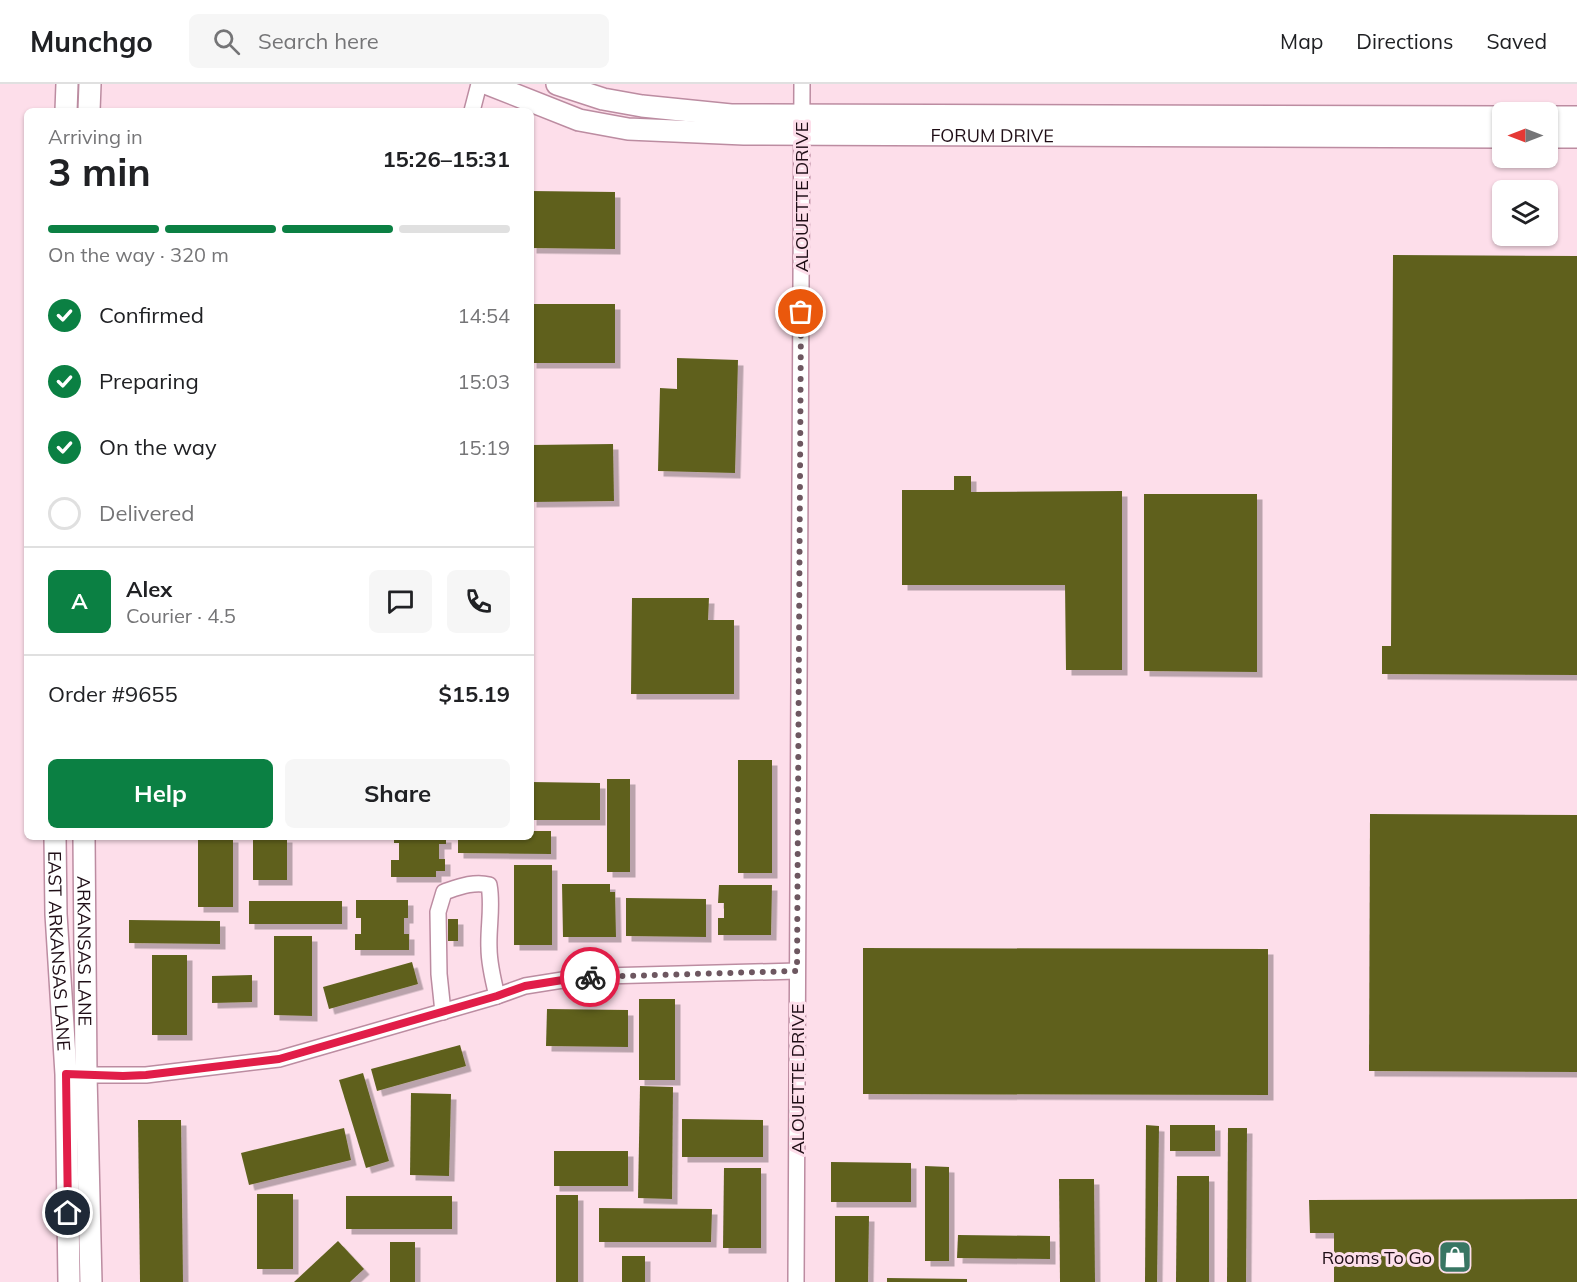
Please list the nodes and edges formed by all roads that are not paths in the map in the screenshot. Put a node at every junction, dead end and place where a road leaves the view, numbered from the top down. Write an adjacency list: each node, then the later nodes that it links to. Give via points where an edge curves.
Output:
1 (67, 84): 7 (street)
2 (90, 84): 8 (street)
3 (479, 84): 9 (street)
4 (488, 84): 13 (street, FORUM DRIVE, via 579,120 628,129 744,134)
5 (557, 84): 13 (street, FORUM DRIVE, via 642,106)
6 (802, 84): 13 (street, ALOUETTE DRIVE)
7 (66, 108)
8 (89, 108)
9 (473, 108)
10 (1492, 117): 13 (street, FORUM DRIVE)
11 (1558, 117): 12 (street)
12 (1577, 117)
13 (802, 125): 14 (street, FORUM DRIVE); 19 (street, ALOUETTE DRIVE)
14 (1492, 137)
15 (1558, 137): 16 (street)
16 (1577, 137)
17 (55, 840): 22 (street, EAST ARKANSAS LANE, via 56,914)
18 (84, 840): 22 (street, ARKANSAS LANE)
19 (797, 971): 20 (street, via 592,977 525,986); 25 (street, ALOUETTE DRIVE)
20 (497, 996): 21 (street); 21 (street, via 489,950 489,885 465,885 444,892 438,912)
21 (443, 1012): 22 (street, via 279,1059 146,1075)
22 (76, 1075): 23 (street, EAST ARKANSAS LANE); 24 (street, ARKANSAS LANE)
23 (69, 1282)
24 (91, 1282)
25 (795, 1282)

